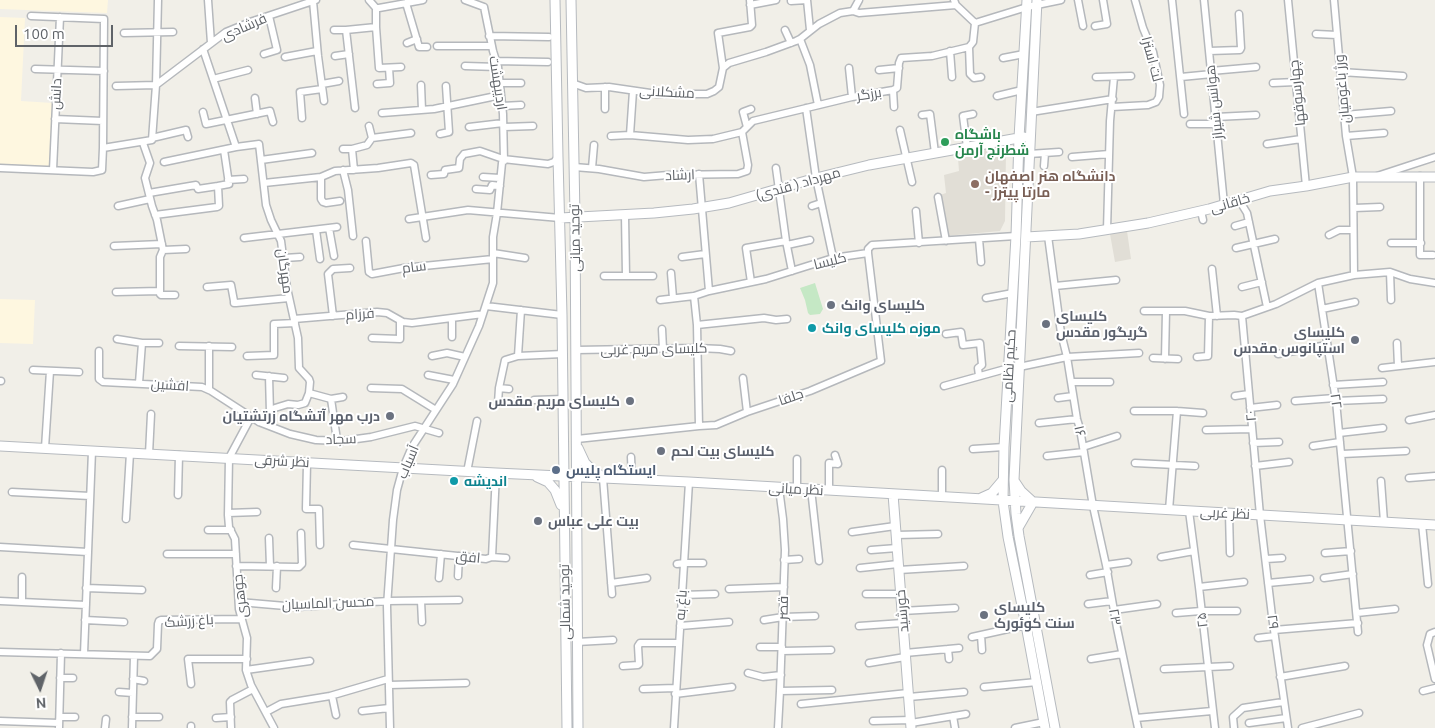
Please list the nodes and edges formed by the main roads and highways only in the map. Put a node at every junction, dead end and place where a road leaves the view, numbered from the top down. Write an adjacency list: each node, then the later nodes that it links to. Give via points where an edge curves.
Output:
1 (555, 0): 8 (main road, توحید میانی)
2 (570, 0): 9 (main road, توحید میانی)
3 (1027, 3): 6 (main road, حکیم نظامی)
4 (1037, 3): 5 (main road, حکیم نظامی)
5 (1030, 136): 6 (main road, مهرداد ( قندی)); 10 (main road, حکیم نظامی)
6 (1019, 138): 9 (main road, مهرداد ( قندی), via 869,165 729,203); 10 (main road, حکیم نظامی)
7 (1435, 177): 10 (main road, خاقانی, via 1353,177 1270,191 1224,204 1202,216 1079,234)
8 (560, 218): 9 (main road, مهرداد ( قندی)); 14 (main road, توحید میانی)
9 (574, 218): 11 (main road, توحید میانی)
10 (1021, 236): 17 (main road, حکیم نظامی, via 1013,293); 18 (main road, حکیم نظامی)
11 (577, 441): 15 (main road, توحید میانی); 16 (main road, via 585,463)
12 (0, 446): 13 (main road, نظر شرقی)
13 (529, 475): 14 (main road, نظر شرقی); 24 (main road, via 548,482 555,490)
14 (564, 476): 15 (main road, نظر شرقی); 24 (main road, توحید شمالی)
15 (576, 476): 16 (main road, نظر میانی); 30 (main road, توحید شمالی)
16 (603, 478): 19 (main road, نظر میانی)
17 (1003, 479): 20 (main road, via 992,493); 21 (main road, حکیم نظامی)
18 (1014, 480): 22 (main road, حکیم نظامی); 23 (main road)
19 (893, 494): 20 (main road, نظر میانی); 27 (main road, خورشید)
20 (977, 499): 21 (main road, نظر میانی)
21 (1003, 501): 22 (main road, نظر میانی); 28 (main road, حکیم نظامی)
22 (1015, 501): 23 (main road, نظر غربی); 26 (main road, حکیم نظامی)
23 (1033, 502): 25 (main road, نظر غربی); 26 (main road)
24 (564, 513): 29 (main road, توحید شمالی)
25 (1435, 525)
26 (1018, 529): 31 (main road, حکیم نظامی)
27 (911, 723)
28 (1044, 725)
29 (567, 728)
30 (578, 728)
31 (1055, 728)

